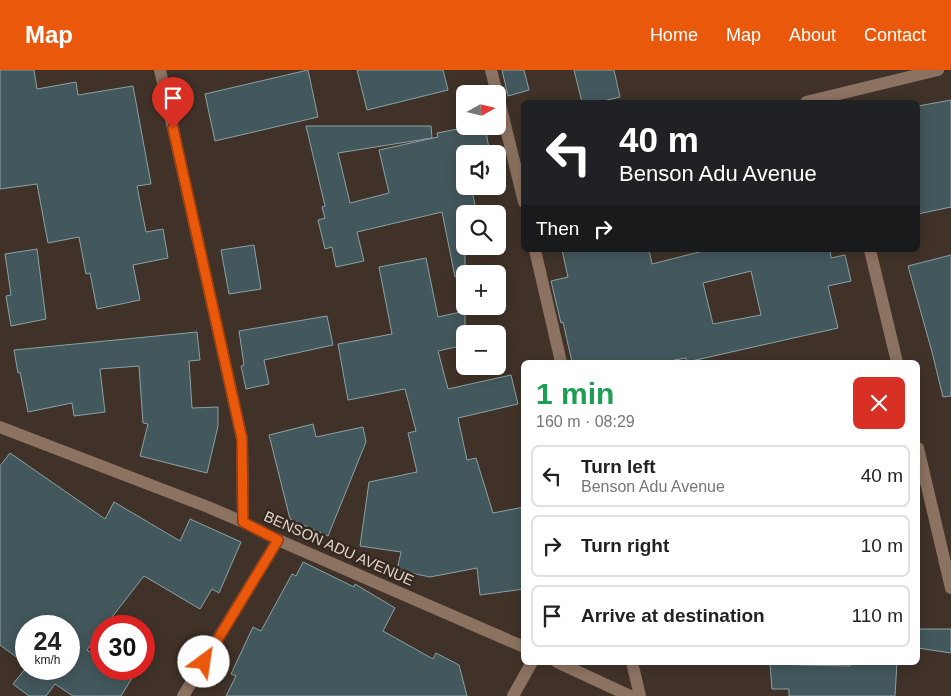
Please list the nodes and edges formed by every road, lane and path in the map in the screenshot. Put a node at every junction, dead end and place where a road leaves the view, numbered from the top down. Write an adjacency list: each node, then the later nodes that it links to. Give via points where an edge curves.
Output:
1 (160, 70): 14 (street, via 242,439)
2 (491, 70): 4 (street)
3 (938, 70): 5 (street)
4 (495, 85)
5 (834, 99)
6 (506, 125): 7 (street)
7 (521, 174)
8 (535, 252): 10 (street)
9 (870, 252): 11 (street)
10 (561, 360)
11 (897, 360)
12 (0, 427): 14 (street, BENSON ADU AVENUE)
13 (920, 456): 16 (street)
14 (243, 522): 15 (street, BENSON ADU AVENUE)
15 (278, 540): 17 (street, BENSON ADU AVENUE); 21 (street)
16 (951, 588)
17 (521, 647)
18 (530, 665): 22 (street)
19 (563, 665): 23 (street)
20 (633, 665): 24 (street)
21 (183, 696)
22 (513, 696)
23 (630, 696)
24 (640, 696)

